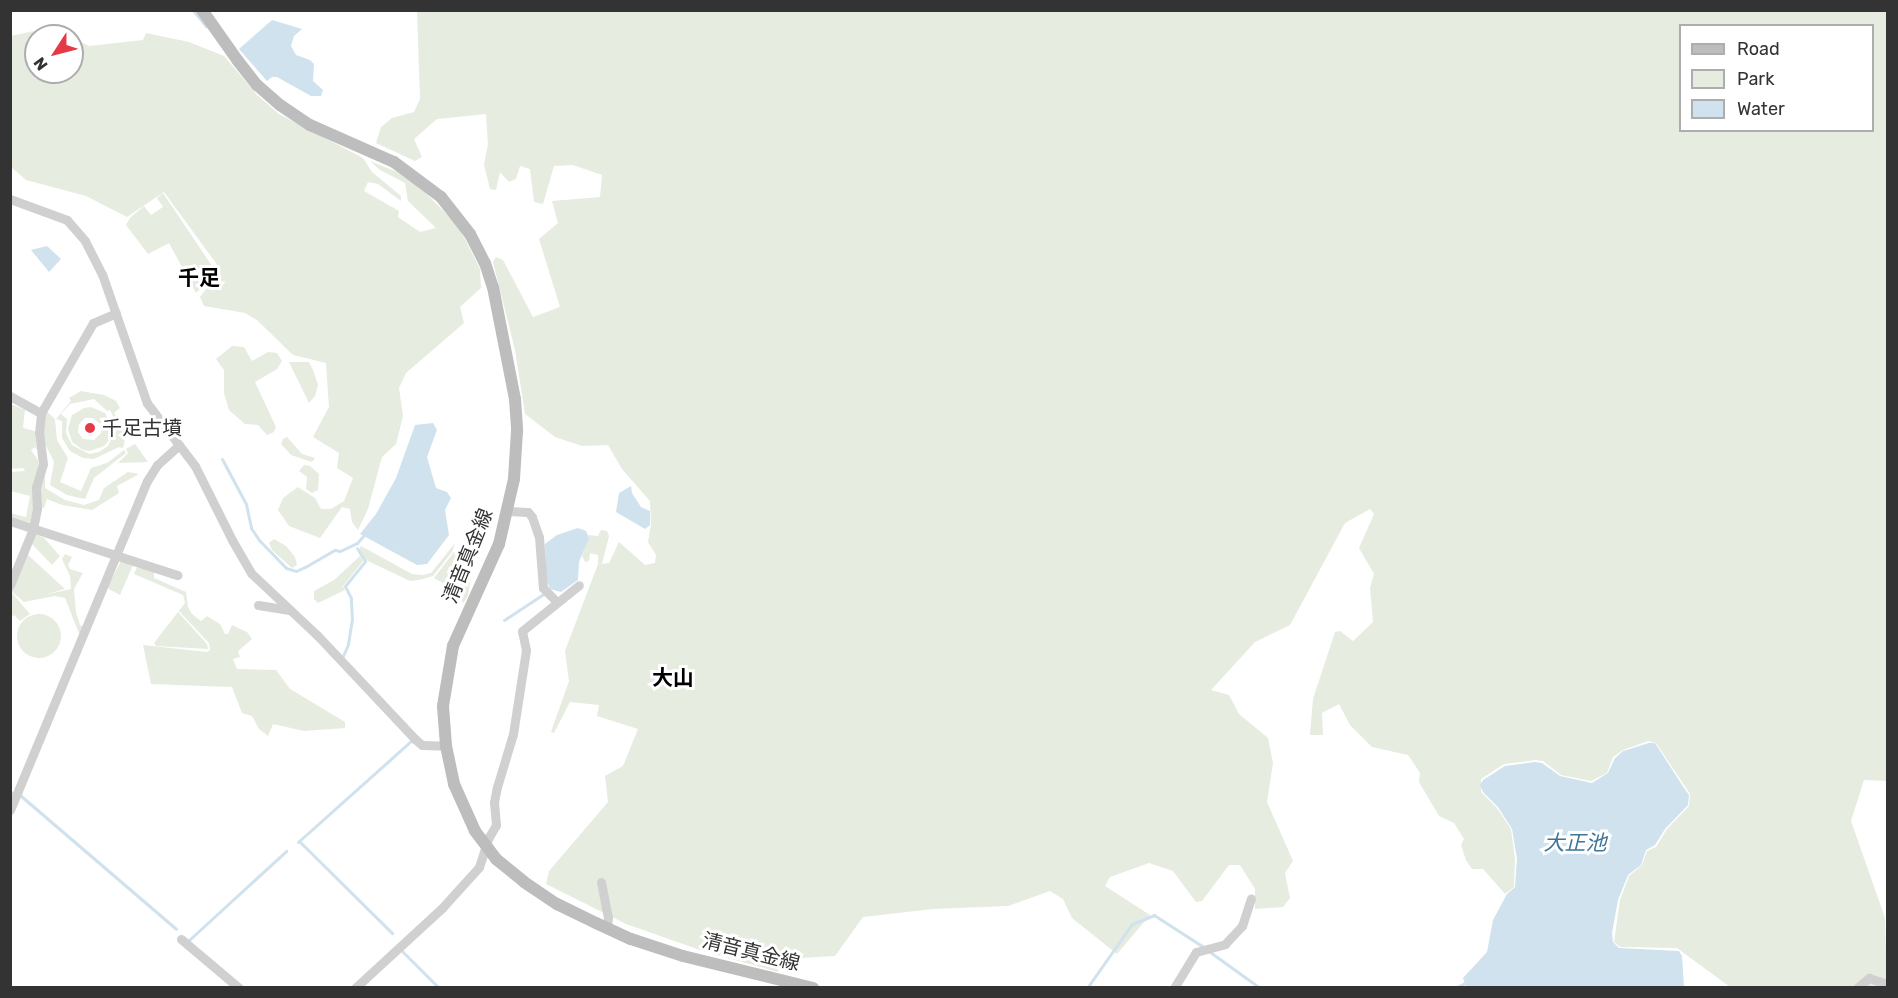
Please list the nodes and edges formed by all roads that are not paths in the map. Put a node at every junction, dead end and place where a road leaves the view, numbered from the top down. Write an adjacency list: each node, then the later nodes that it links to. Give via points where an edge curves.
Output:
1 (202, 10): 7 (main road, 清音真金線, via 244,69 280,105 310,125 409,171 441,197 470,234 493,287 515,399 516,462)
2 (10, 199): 3 (street, via 59,217 75,228 97,262)
3 (116, 314): 5 (street, via 93,323); 6 (street, via 147,403)
4 (10, 396): 5 (street)
5 (41, 413): 9 (street, via 43,464 36,487)
6 (179, 445): 10 (street, via 150,474); 16 (street, via 203,481 244,562)
7 (508, 511): 14 (street, via 528,512 532,517 539,537 546,592); 17 (main road, 清音真金線, via 489,568 453,646 443,706)
8 (10, 521): 9 (street)
9 (33, 529): 10 (street); 12 (street)
10 (117, 556): 11 (street); 18 (street)
11 (177, 575)
12 (10, 585)
13 (579, 585): 14 (street)
14 (557, 602): 19 (street, via 522,631 526,650 524,670 513,734 496,787 496,825)
15 (258, 605): 16 (street)
16 (290, 610): 17 (street, via 415,740 422,745)
17 (446, 746): 19 (main road, 清音真金線, via 460,803)
18 (10, 810)
19 (487, 848): 22 (main road, 清音真金線, via 507,870 541,894); 26 (street, via 479,867 442,908)
20 (601, 882): 22 (street)
21 (1251, 898): 28 (street, via 1242,926 1225,944 1196,952)
22 (607, 929): 27 (main road, 清音真金線, via 682,956)
23 (181, 939): 25 (street)
24 (1887, 984): 29 (street, via 1869,978)
25 (239, 987)
26 (355, 987)
27 (813, 987)
28 (1174, 987)
29 (1857, 987)

